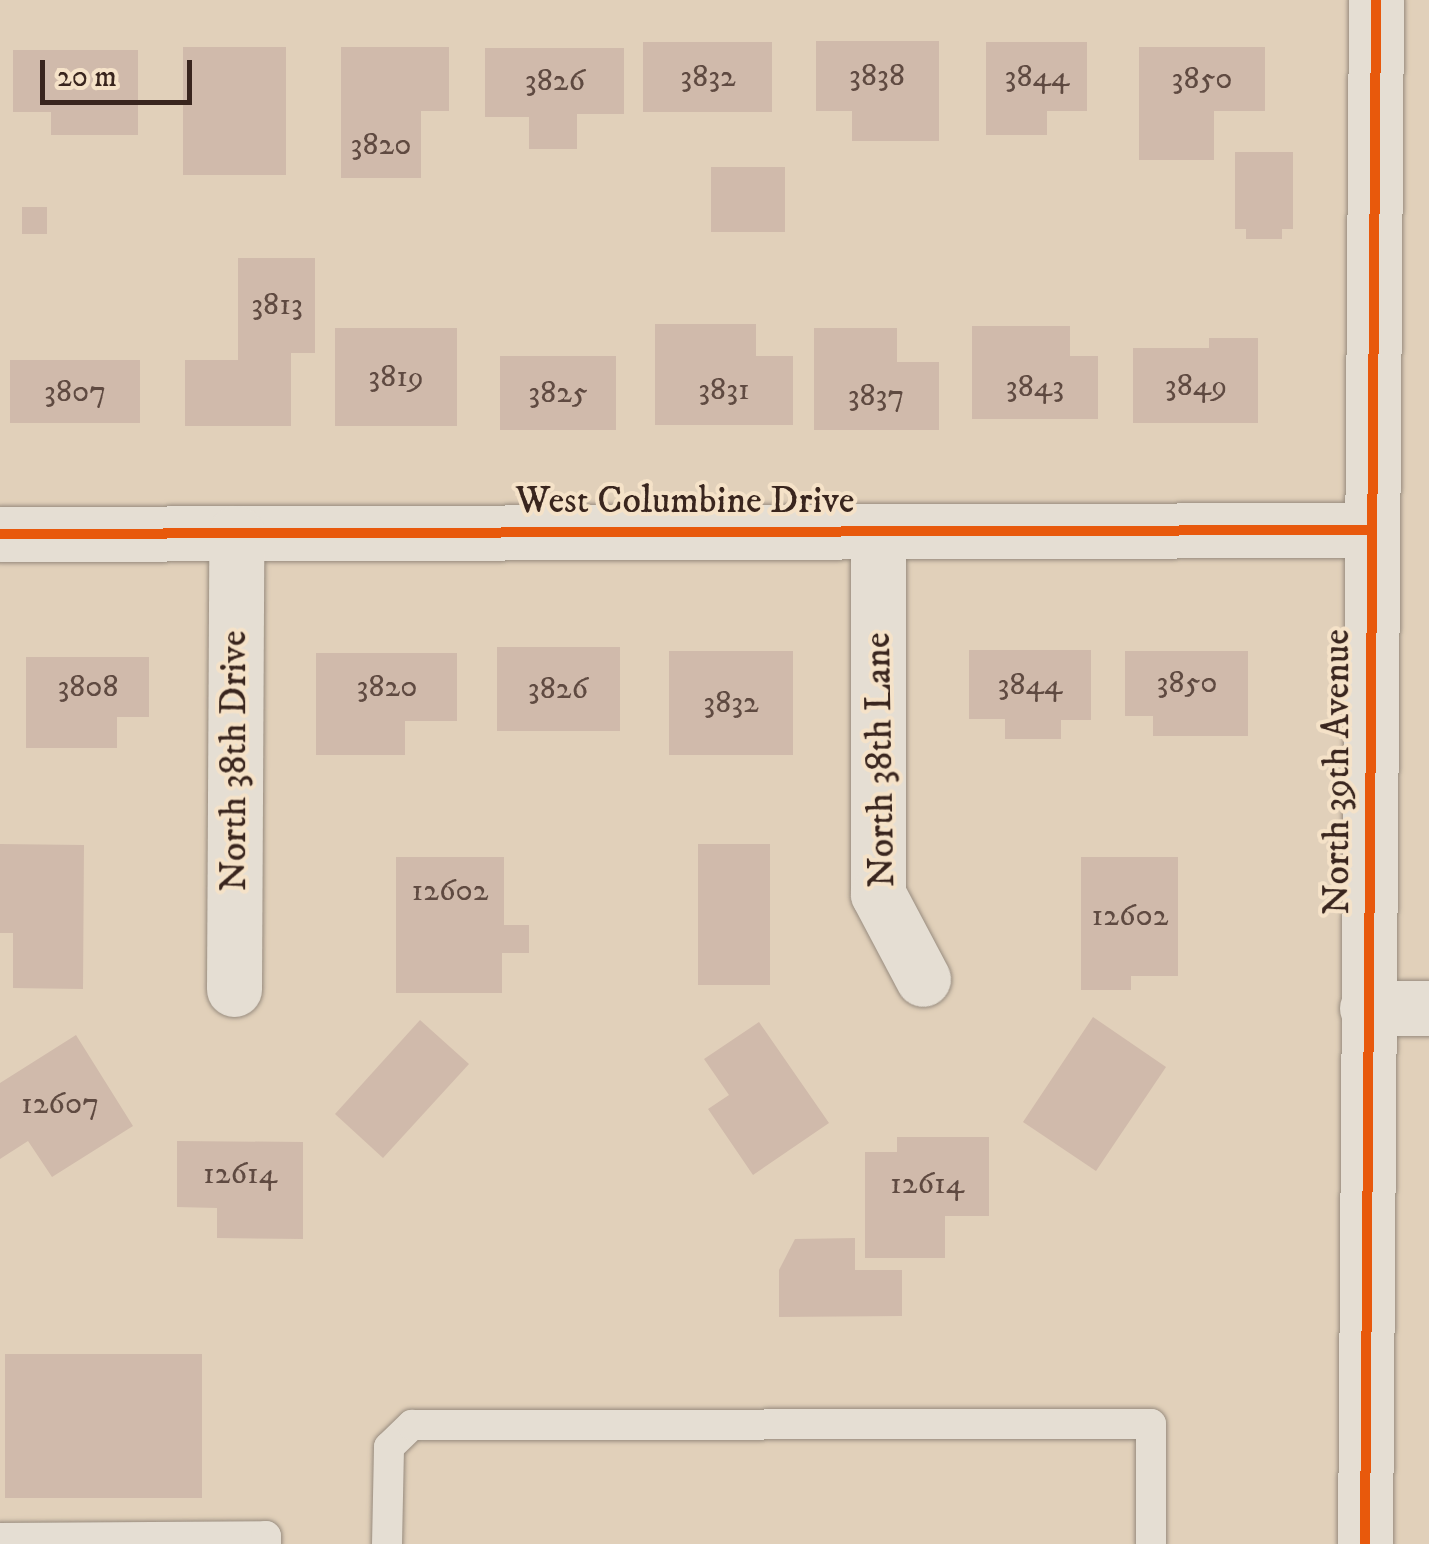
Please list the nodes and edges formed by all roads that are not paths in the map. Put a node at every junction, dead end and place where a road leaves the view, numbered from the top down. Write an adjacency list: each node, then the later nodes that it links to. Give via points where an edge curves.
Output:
1 (1376, 0): 2 (street, North 39th Avenue)
2 (1369, 530): 3 (street, West Columbine Drive); 8 (street, North 39th Avenue)
3 (878, 531): 4 (street, West Columbine Drive); 6 (street, North 38th Lane, via 878,894)
4 (236, 533): 5 (street, West Columbine Drive); 7 (street, North 38th Drive)
5 (0, 534)
6 (923, 978)
7 (234, 989)
8 (1367, 1008): 9 (street); 14 (street, North 39th Avenue)
9 (1429, 1008)
10 (0, 1538): 11 (lane, via 266,1536)
11 (266, 1544)
12 (387, 1544): 13 (lane, via 389,1447 412,1425 1151,1424)
13 (1151, 1544)
14 (1365, 1544)

